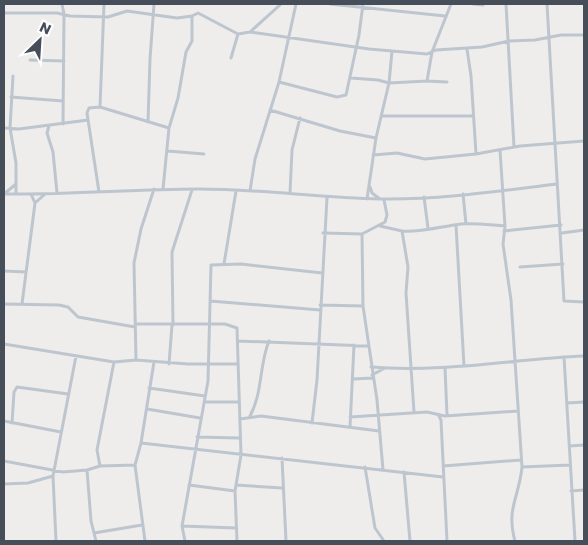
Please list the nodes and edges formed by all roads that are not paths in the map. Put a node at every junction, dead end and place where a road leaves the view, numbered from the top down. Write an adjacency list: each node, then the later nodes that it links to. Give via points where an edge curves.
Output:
1 (62, 4): 14 (street)
2 (104, 4): 18 (street)
3 (154, 4): 15 (street)
4 (281, 4): 19 (street)
5 (296, 4): 23 (street)
6 (330, 4): 12 (street)
7 (451, 4): 17 (street)
8 (473, 4): 11 (street)
9 (506, 4): 24 (street)
10 (547, 4): 22 (street)
11 (483, 5)
12 (363, 6): 17 (street); 26 (street)
13 (4, 13): 14 (street)
14 (64, 14): 18 (street); 33 (street)
15 (153, 16): 16 (street); 18 (street, via 128,12); 48 (street)
16 (192, 16): 20 (street, via 201,13); 53 (street, via 192,41 186,52)
17 (445, 16): 25 (street)
18 (105, 17): 42 (street)
19 (250, 32): 20 (street); 23 (street)
20 (238, 34): 31 (street)
21 (584, 35): 22 (street)
22 (550, 36): 24 (street); 56 (street)
23 (290, 38): 26 (street); 37 (street)
24 (509, 41): 27 (street); 57 (street)
25 (436, 42): 28 (street); 30 (street)
26 (357, 46): 29 (street); 35 (street)
27 (467, 49): 28 (street); 45 (street)
28 (442, 50): 30 (street)
29 (392, 51): 30 (street); 39 (street)
30 (432, 52): 36 (street)
31 (232, 58)
32 (30, 60): 33 (street)
33 (64, 61): 41 (street)
34 (12, 76): 40 (street)
35 (351, 78): 37 (street, via 349,91 344,97); 39 (street)
36 (427, 81): 38 (street); 39 (street)
37 (279, 82): 43 (street)
38 (447, 82)
39 (390, 83): 44 (street)
40 (11, 97): 41 (street); 52 (street)
41 (63, 101): 49 (street)
42 (100, 107): 47 (street, via 89,108); 48 (street)
43 (270, 110): 46 (street); 70 (street, via 255,159)
44 (382, 116): 45 (street); 54 (street)
45 (472, 116): 61 (street)
46 (300, 118): 54 (street); 74 (street, via 292,150)
47 (88, 120): 49 (street); 72 (street)
48 (148, 122): 53 (street)
49 (63, 124): 50 (street)
50 (50, 125): 52 (street); 73 (street, via 47,133)
51 (4, 128): 52 (street)
52 (10, 128): 63 (street)
53 (170, 128): 59 (street)
54 (376, 138): 62 (street)
55 (584, 141): 56 (street)
56 (555, 144): 57 (street); 64 (street)
57 (514, 147): 58 (street)
58 (500, 150): 61 (street); 71 (street)
59 (168, 151): 60 (street); 67 (street)
60 (204, 154)
61 (476, 154): 62 (street, via 419,160 397,153)
62 (373, 155): 65 (street)
63 (16, 184): 75 (street); 76 (street)
64 (557, 184): 71 (street); 88 (street)
65 (370, 186): 82 (street); 83 (street, via 372,193)
66 (154, 189): 67 (street); 72 (street); 115 (street, via 134,263)
67 (162, 189): 68 (street)
68 (192, 190): 69 (street); 114 (street, via 172,252)
69 (236, 191): 70 (street); 101 (street)
70 (250, 191): 74 (street)
71 (503, 191): 79 (street); 90 (street)
72 (99, 192): 73 (street)
73 (58, 193): 78 (street)
74 (290, 193): 81 (street)
75 (4, 194): 76 (street)
76 (16, 194): 77 (street)
77 (31, 194): 78 (street); 84 (street)
78 (45, 194): 84 (street)
79 (463, 194): 80 (street); 86 (street)
80 (424, 197): 83 (street); 91 (street)
81 (327, 198): 82 (street); 96 (street)
82 (367, 199): 83 (street)
83 (382, 199): 85 (street, via 387,206)
84 (36, 203): 105 (street)
85 (385, 222): 89 (street); 92 (street)
86 (466, 224): 87 (street); 90 (street)
87 (456, 225): 91 (street); 132 (street)
88 (561, 225): 95 (street); 97 (street)
89 (380, 226): 92 (street); 99 (street)
90 (505, 226): 95 (street)
91 (428, 228): 94 (street)
92 (388, 229): 94 (street)
93 (584, 230): 97 (street)
94 (402, 231): 134 (street, via 408,267 406,293)
95 (504, 231): 128 (street, via 502,244 511,300)
96 (323, 233): 98 (street); 106 (street)
97 (562, 233): 102 (street)
98 (354, 234): 99 (street); 100 (street)
99 (362, 234): 100 (street)
100 (361, 241): 111 (street)
101 (224, 264): 106 (street); 107 (street, via 212,265)
102 (563, 264): 103 (street); 108 (street, via 564,301)
103 (520, 267)
104 (4, 271): 105 (street)
105 (26, 272): 110 (street)
106 (322, 273): 112 (street)
107 (210, 301): 112 (street); 113 (street)
108 (584, 302)
109 (4, 304): 110 (street)
110 (22, 304): 115 (street, via 65,306 78,317)
111 (363, 306): 112 (street); 121 (street)
112 (320, 307): 119 (street)
113 (210, 324): 114 (street); 116 (street, via 236,326); 131 (street)
114 (172, 325): 115 (street); 129 (street)
115 (135, 326): 125 (street)
116 (238, 341): 117 (street); 130 (street)
117 (269, 342): 119 (street); 150 (street, via 257,402)
118 (4, 344): 122 (street)
119 (318, 344): 120 (street); 159 (street)
120 (354, 345): 121 (street); 138 (street)
121 (367, 346): 133 (street)
122 (76, 356): 126 (street); 140 (street)
123 (584, 356): 124 (street)
124 (564, 357): 128 (street, via 526,359); 145 (street)
125 (136, 360): 126 (street); 127 (street)
126 (114, 362): 175 (street, via 97,450)
127 (154, 362): 129 (street); 139 (street)
128 (514, 363): 132 (street); 147 (street)
129 (169, 364): 131 (street)
130 (238, 364): 131 (street); 143 (street)
131 (208, 365): 141 (street)
132 (464, 366): 135 (street)
133 (371, 367): 136 (street); 137 (street)
134 (413, 368): 135 (street); 136 (street); 148 (street)
135 (445, 368): 152 (street)
136 (384, 369): 137 (street)
137 (373, 376): 138 (street); 149 (street)
138 (353, 379): 153 (street)
139 (149, 388): 141 (street); 146 (street)
140 (68, 394): 158 (street, via 16,387); 162 (street)
141 (205, 396): 142 (street)
142 (204, 402): 143 (street); 154 (street)
143 (238, 402): 155 (street)
144 (584, 402): 145 (street)
145 (567, 403): 167 (street)
146 (147, 409): 154 (street); 165 (street)
147 (518, 411): 152 (street); 171 (street)
148 (414, 412): 149 (street); 151 (street)
149 (378, 414): 153 (street); 161 (street)
150 (250, 416): 155 (street); 159 (street)
151 (439, 416): 152 (street); 157 (street)
152 (446, 416): 157 (street)
153 (350, 417): 160 (street)
154 (200, 418): 163 (street)
155 (240, 419): 164 (street)
156 (4, 420): 158 (street)
157 (442, 420): 176 (street)
158 (12, 423): 162 (street)
159 (312, 423): 160 (street)
160 (350, 427): 161 (street)
161 (379, 431): 181 (street)
162 (61, 432): 179 (street)
163 (197, 437): 164 (street); 168 (street)
164 (239, 438): 169 (street)
165 (141, 443): 168 (street); 173 (street)
166 (584, 445): 167 (street)
167 (569, 446): 174 (street)
168 (196, 450): 169 (street); 186 (street)
169 (240, 453): 170 (street); 187 (street)
170 (282, 458): 178 (street); 188 (street)
171 (521, 460): 176 (street); 177 (street)
172 (4, 461): 179 (street)
173 (135, 465): 175 (street); 192 (street)
174 (570, 465): 177 (street); 191 (street)
175 (100, 466): 180 (street)
176 (443, 466): 184 (street)
177 (522, 466): 205 (street, via 511,509)
178 (365, 467): 181 (street); 202 (street, via 375,528)
179 (54, 469): 180 (street, via 63,472); 183 (street)
180 (87, 470): 195 (street)
181 (383, 470): 182 (street)
182 (404, 472): 184 (street); 203 (street)
183 (53, 476): 185 (street, via 28,483); 196 (street)
184 (443, 477): 204 (street)
185 (4, 484)
186 (189, 485): 190 (street); 193 (street)
187 (236, 485): 188 (street); 190 (street)
188 (282, 488): 201 (street)
189 (584, 490): 191 (street)
190 (236, 491): 194 (street)
191 (571, 491): 206 (street)
192 (143, 525): 195 (street); 198 (street)
193 (182, 526): 194 (street); 199 (street)
194 (236, 528): 200 (street)
195 (94, 533): 197 (street)
196 (56, 541)
197 (96, 541)
198 (145, 541)
199 (185, 541)
200 (237, 541)
201 (286, 541)
202 (384, 541)
203 (410, 541)
204 (447, 541)
205 (515, 541)
206 (575, 541)

